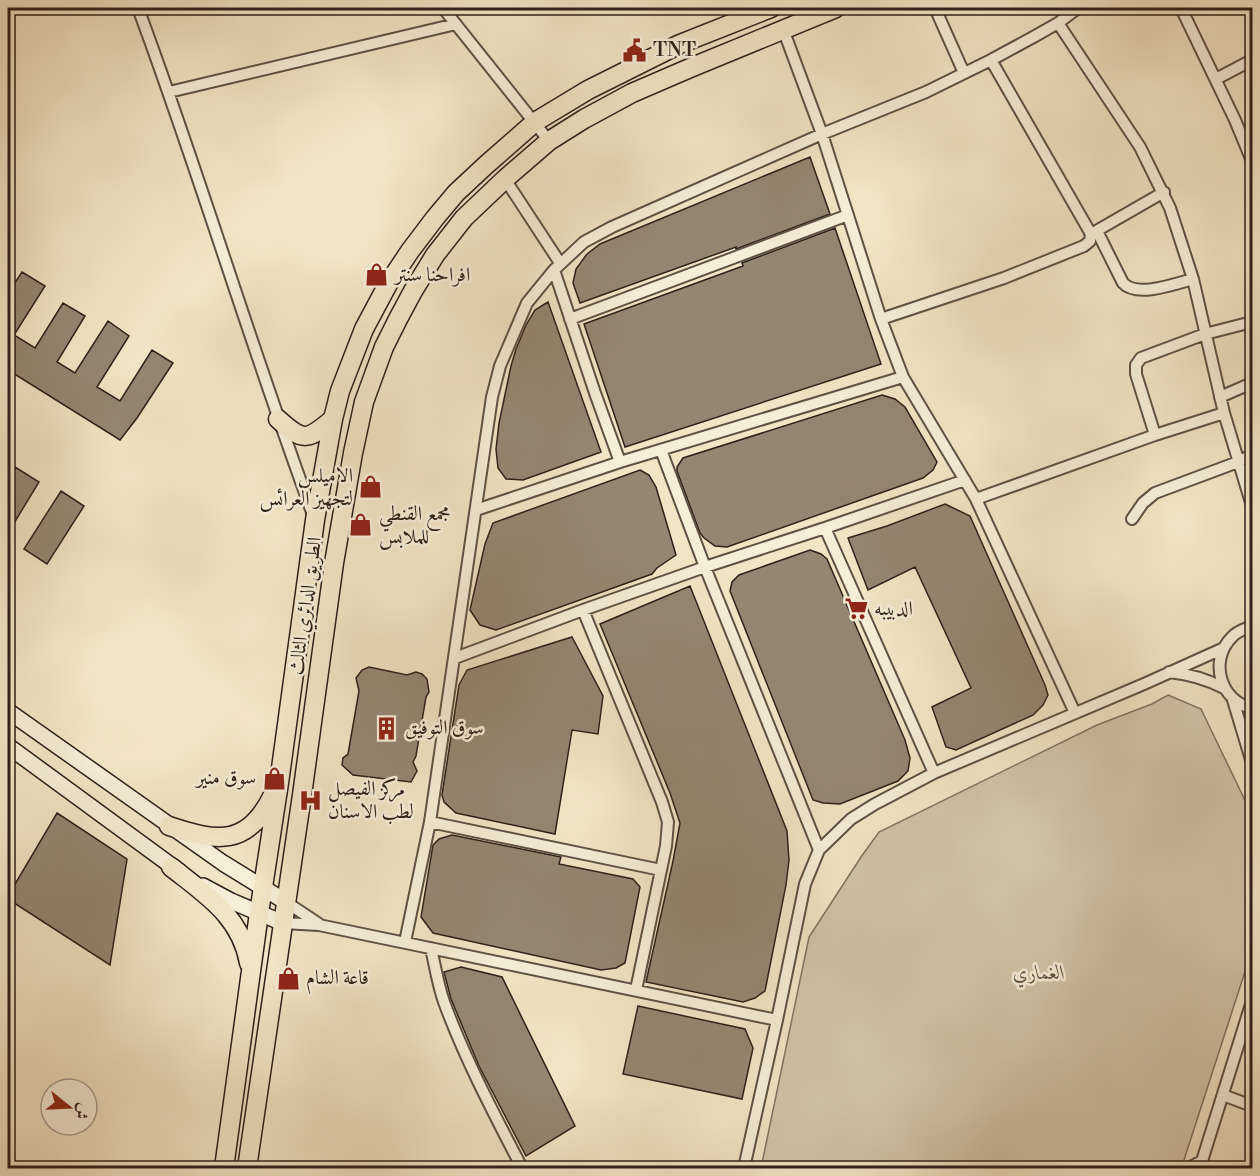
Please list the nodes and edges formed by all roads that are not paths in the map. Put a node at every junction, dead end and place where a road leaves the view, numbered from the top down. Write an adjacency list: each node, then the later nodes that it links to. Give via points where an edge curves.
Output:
1 (138, 8): 15 (street)
2 (443, 8): 9 (street)
3 (771, 8): 16 (main road, الطريق الدائري الثالث, via 680,44 588,90)
4 (836, 8): 10 (main road, الطريق الدائري الثالث)
5 (935, 8): 13 (street)
6 (1078, 8): 8 (street)
7 (1181, 8): 14 (street)
8 (1058, 23): 11 (street); 21 (street, via 1140,147)
9 (456, 24): 15 (street); 16 (street)
10 (783, 29): 17 (street); 18 (main road, الطريق الدائري الثالث, via 632,93)
11 (991, 60): 13 (street); 23 (street)
12 (1252, 60): 14 (street)
13 (964, 73): 17 (street)
14 (1216, 79): 19 (street)
15 (169, 92): 34 (street)
16 (535, 122): 18 (street); 35 (main road, الطريق الدائري الثالث, via 456,193 410,251 364,330)
17 (822, 134): 22 (street); 24 (street, via 612,227 584,242)
18 (549, 141): 20 (main road, الطريق الدائري الثالث)
19 (1252, 161)
20 (505, 179): 24 (street); 70 (main road, الطريق الدائري الثالث, via 464,218 435,255 384,347 364,402 334,563)
21 (1164, 192): 23 (street); 25 (street)
22 (848, 215): 26 (street); 27 (street)
23 (1094, 232): 25 (street, via 1128,288 1147,290); 27 (street, via 1084,246 1046,262)
24 (557, 267): 26 (street); 44 (street, via 527,303 500,366)
25 (1193, 279): 29 (street)
26 (570, 319): 39 (street)
27 (881, 319): 30 (street)
28 (1252, 322): 29 (street)
29 (1205, 334): 32 (street); 36 (street, via 1142,358 1136,365)
30 (903, 377): 37 (street); 41 (street)
31 (1252, 383): 32 (street)
32 (1220, 397): 33 (street)
33 (1224, 413): 36 (street); 40 (street)
34 (278, 419): 35 (main road, via 307,437); 46 (street)
35 (333, 419): 46 (main road, الطريق الدائري الثالث)
36 (1155, 435): 42 (street)
37 (660, 450): 39 (street); 48 (street)
38 (1252, 455): 40 (street)
39 (620, 462): 44 (street)
40 (1238, 462): 43 (street); 45 (street, via 1155,493)
41 (965, 480): 42 (street); 47 (street)
42 (976, 500): 58 (street)
43 (1252, 506)
44 (476, 510): 52 (street)
45 (1132, 519)
46 (315, 520): 63 (main road, الطريق الدائري الثالث)
47 (825, 528): 48 (street); 62 (street)
48 (705, 567): 49 (street); 66 (street)
49 (583, 610): 52 (street); 68 (street, via 668,822)
50 (1252, 626): 51 (street, via 1231,638)
51 (1224, 648): 53 (street); 54 (street, via 1219,660)
52 (455, 658): 64 (street)
53 (1169, 672): 54 (street, via 1203,678); 58 (street)
54 (1224, 688): 55 (street)
55 (1233, 700): 56 (street); 60 (street)
56 (1252, 708)
57 (8, 711): 65 (street)
58 (1075, 713): 62 (street)
59 (8, 746): 67 (street)
60 (1250, 746): 61 (street)
61 (1252, 763)
62 (934, 773): 66 (street, via 851,819)
63 (279, 783): 65 (main road, via 261,815 238,834 211,837); 69 (main road, الطريق الدائري الثالث)
64 (430, 822): 68 (street); 74 (street)
65 (169, 826): 69 (street)
66 (819, 850): 79 (street, via 806,884)
67 (171, 867): 71 (street); 76 (main road, via 231,919 247,951)
68 (661, 870): 77 (street)
69 (263, 888): 70 (street); 71 (main road, الطريق الدائري الثالث)
70 (286, 902): 72 (main road, الطريق الدائري الثالث); 73 (street)
71 (259, 913): 72 (street); 76 (main road, الطريق الدائري الثالث)
72 (283, 923): 73 (street); 83 (main road, الطريق الدائري الثالث)
73 (319, 925): 74 (street)
74 (405, 942): 75 (street)
75 (431, 948): 77 (street); 84 (street, via 443,999 459,1038)
76 (251, 974): 82 (main road, الطريق الدائري الثالث)
77 (636, 990): 79 (street)
78 (1252, 1001): 80 (street)
79 (777, 1020): 85 (street)
80 (1223, 1095): 81 (street); 86 (street, via 1202,1161)
81 (1252, 1106)
82 (224, 1168)
83 (247, 1168)
84 (522, 1168)
85 (744, 1168)
86 (1189, 1168)

